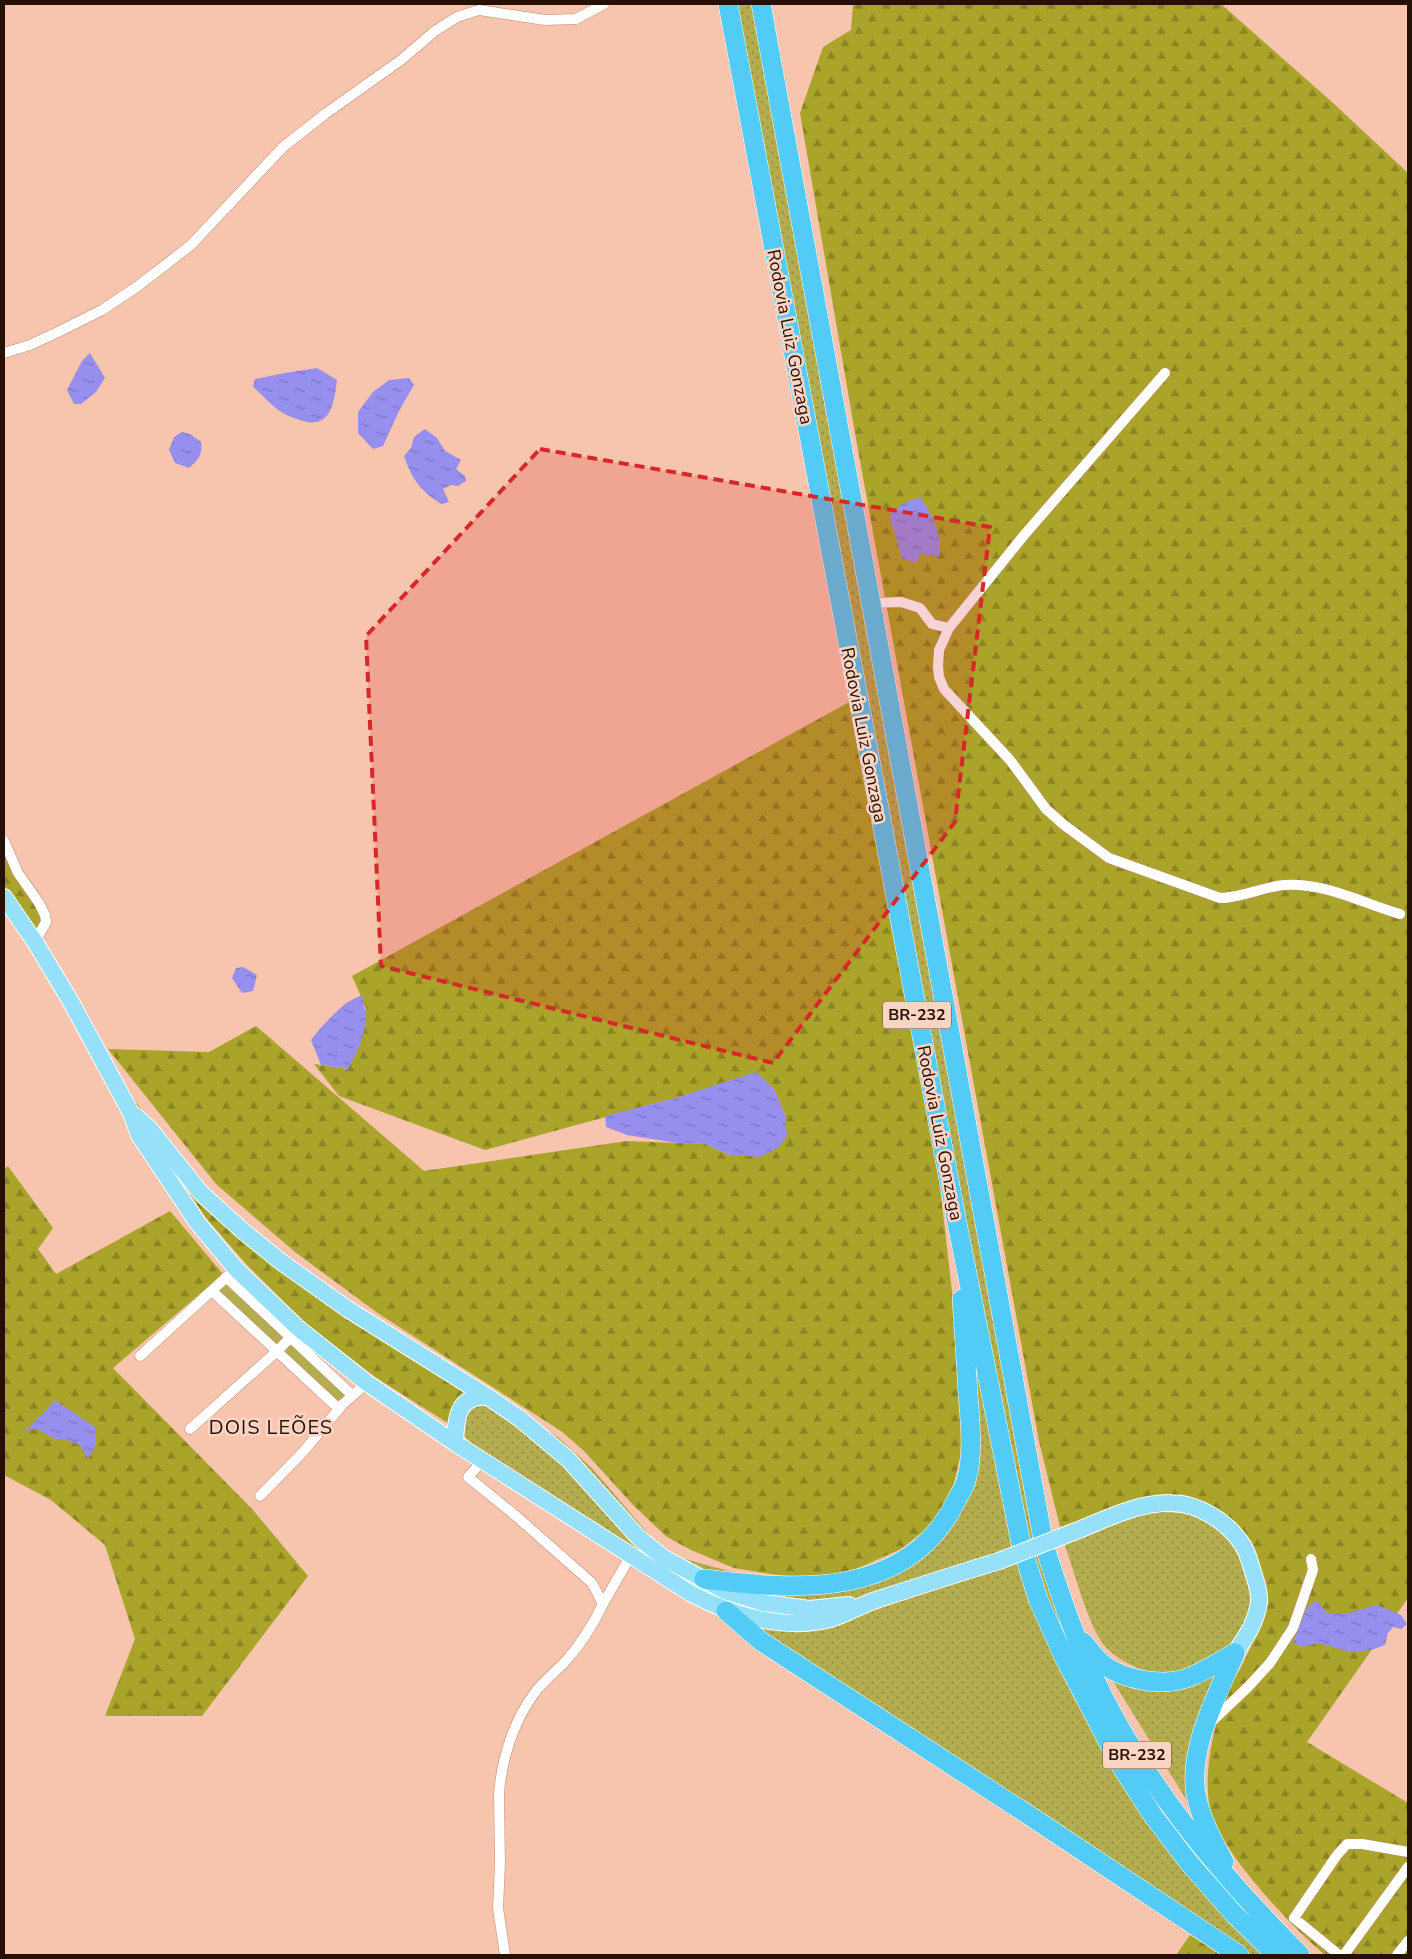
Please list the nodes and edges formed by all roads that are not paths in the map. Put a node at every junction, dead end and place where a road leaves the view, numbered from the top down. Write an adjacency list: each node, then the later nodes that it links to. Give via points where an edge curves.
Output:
1 (604, 4): 4 (street, via 576,19 545,20 479,10 456,17 283,147 191,245 138,286 102,310 60,331)
2 (728, 4): 13 (highway, Rodovia Luiz Gonzaga / BR-232)
3 (761, 4): 6 (highway, Rodovia Luiz Gonzaga / BR-232)
4 (4, 353)
5 (1166, 372): 7 (street, via 1025,534)
6 (871, 603): 7 (street, via 901,602 920,608 932,624); 33 (highway, Rodovia Luiz Gonzaga / BR-232, via 1044,1545)
7 (949, 628): 10 (street, via 939,650 939,677 944,689 1010,760 1046,809 1103,854 1122,864 1220,898 1269,887 1304,885)
8 (4, 840): 11 (street, via 18,872 45,915 46,922)
9 (4, 897): 11 (main road)
10 (1400, 914)
11 (35, 942): 12 (main road)
12 (131, 1113): 14 (main road, via 139,1135 165,1177); 21 (main road, via 149,1128 201,1193 280,1261 346,1308)
13 (956, 1223): 29 (highway, via 971,1441 966,1480 944,1523 922,1547 902,1562 848,1582 794,1586); 44 (highway, Rodovia Luiz Gonzaga / BR-232, via 1021,1544 1038,1599 1076,1684 1140,1796 1214,1892)
14 (231, 1273): 15 (street); 16 (main road)
15 (212, 1291): 17 (street); 18 (street)
16 (294, 1333): 17 (street); 19 (main road); 20 (street)
17 (276, 1352): 22 (street); 23 (street)
18 (140, 1356)
19 (367, 1383): 20 (street); 24 (main road)
20 (352, 1395): 22 (street)
21 (488, 1397): 24 (main road, via 472,1399 462,1407 456,1420); 29 (main road, via 568,1459 639,1538 664,1558)
22 (338, 1410): 26 (street)
23 (190, 1429)
24 (455, 1443): 25 (main road)
25 (483, 1460): 27 (main road); 31 (street, via 468,1477 592,1583)
26 (260, 1496)
27 (631, 1555): 31 (street); 32 (main road, via 690,1593)
28 (1311, 1559): 35 (street, via 1313,1570 1293,1628 1270,1663)
29 (704, 1579): 30 (main road, via 743,1598 786,1607 809,1609)
30 (866, 1603): 32 (main road, via 829,1619 809,1622 779,1622); 34 (main road, bridge, via 999,1560 1120,1514 1154,1504 1174,1503 1205,1512 1228,1528 1243,1544 1249,1558 1259,1599 1253,1626)
31 (603, 1604): 42 (street, via 583,1640 530,1700 507,1750 499,1793 498,1908)
32 (726, 1611): 43 (highway, via 762,1642)
33 (1074, 1633): 34 (highway, via 1104,1665 1148,1681 1167,1682 1189,1677); 38 (highway, Rodovia Luiz Gonzaga / BR-232, via 1116,1720 1152,1780 1197,1842)
34 (1234, 1653): 35 (highway)
35 (1205, 1728): 38 (highway, via 1195,1765 1196,1795 1206,1827)
36 (1408, 1852): 39 (street, via 1348,1844)
37 (1408, 1867): 47 (street)
38 (1234, 1884): 40 (highway, Rodovia Luiz Gonzaga / BR-232)
39 (1294, 1918): 40 (street); 46 (street)
40 (1281, 1936): 45 (highway, Rodovia Luiz Gonzaga / BR-232)
41 (1408, 1941): 48 (street)
42 (505, 1955)
43 (1239, 1955)
44 (1276, 1955)
45 (1300, 1955)
46 (1339, 1955)
47 (1344, 1955)
48 (1397, 1955)

